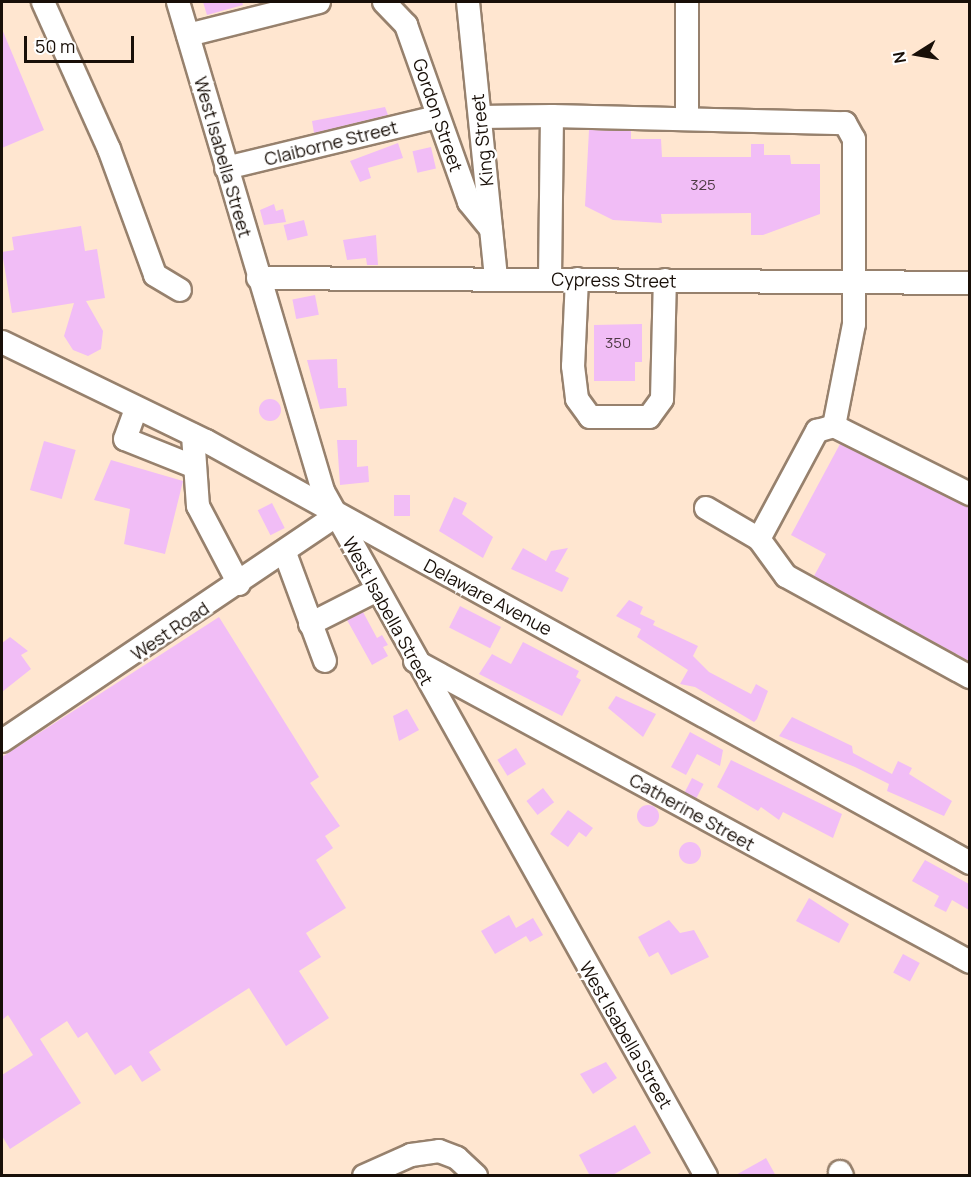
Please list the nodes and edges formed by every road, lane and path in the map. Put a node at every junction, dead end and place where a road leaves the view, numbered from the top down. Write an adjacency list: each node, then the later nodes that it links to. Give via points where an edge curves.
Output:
1 (43, 2): 21 (street, via 68,68 109,149 155,275)
2 (178, 2): 7 (street, West Isabella Street)
3 (319, 2): 7 (street)
4 (384, 2): 9 (street, Gordon Street, via 406,26)
5 (468, 2): 10 (street, King Street)
6 (687, 2): 11 (street)
7 (188, 35): 12 (street, West Isabella Street)
8 (552, 116): 10 (street); 11 (street); 16 (street)
9 (437, 117): 12 (street, Claiborne Street); 13 (street, Gordon Street, via 469,202)
10 (480, 117): 13 (street, King Street)
11 (687, 118): 19 (street, via 848,125 854,140)
12 (226, 168): 14 (street, West Isabella Street)
13 (491, 230): 15 (street, King Street)
14 (258, 278): 15 (street, Cypress Street); 29 (street, West Isabella Street, via 312,460)
15 (496, 279): 16 (street, Cypress Street)
16 (550, 279): 17 (street, Cypress Street)
17 (577, 279): 18 (street, Cypress Street); 18 (street, via 573,366 577,399 590,417 649,417 662,399)
18 (665, 280): 19 (street, Cypress Street)
19 (855, 282): 20 (street, Cypress Street); 24 (street, via 854,324)
20 (969, 284)
21 (180, 290)
22 (2, 342): 23 (street, Delaware Avenue)
23 (136, 409): 25 (street, Delaware Avenue); 26 (street, via 125,439)
24 (834, 426): 27 (street); 30 (street, via 817,431)
25 (193, 435): 26 (street); 29 (street, Delaware Avenue)
26 (195, 467): 32 (street, via 198,506)
27 (969, 494)
28 (706, 508): 30 (street)
29 (336, 516): 31 (street, West Road); 33 (street, West Isabella Street); 39 (street, Delaware Avenue)
30 (759, 538): 37 (street, via 786,576)
31 (285, 553): 32 (street, West Road); 34 (street)
32 (239, 585): 38 (street, West Road)
33 (377, 590): 34 (street); 36 (street, West Isabella Street)
34 (310, 624): 35 (street)
35 (325, 661)
36 (415, 661): 40 (street, Catherine Street); 43 (street, West Isabella Street)
37 (969, 677)
38 (2, 741)
39 (969, 863)
40 (969, 962)
41 (364, 1176): 42 (street, via 411,1155 439,1151 457,1158)
42 (476, 1176)
43 (706, 1176)

